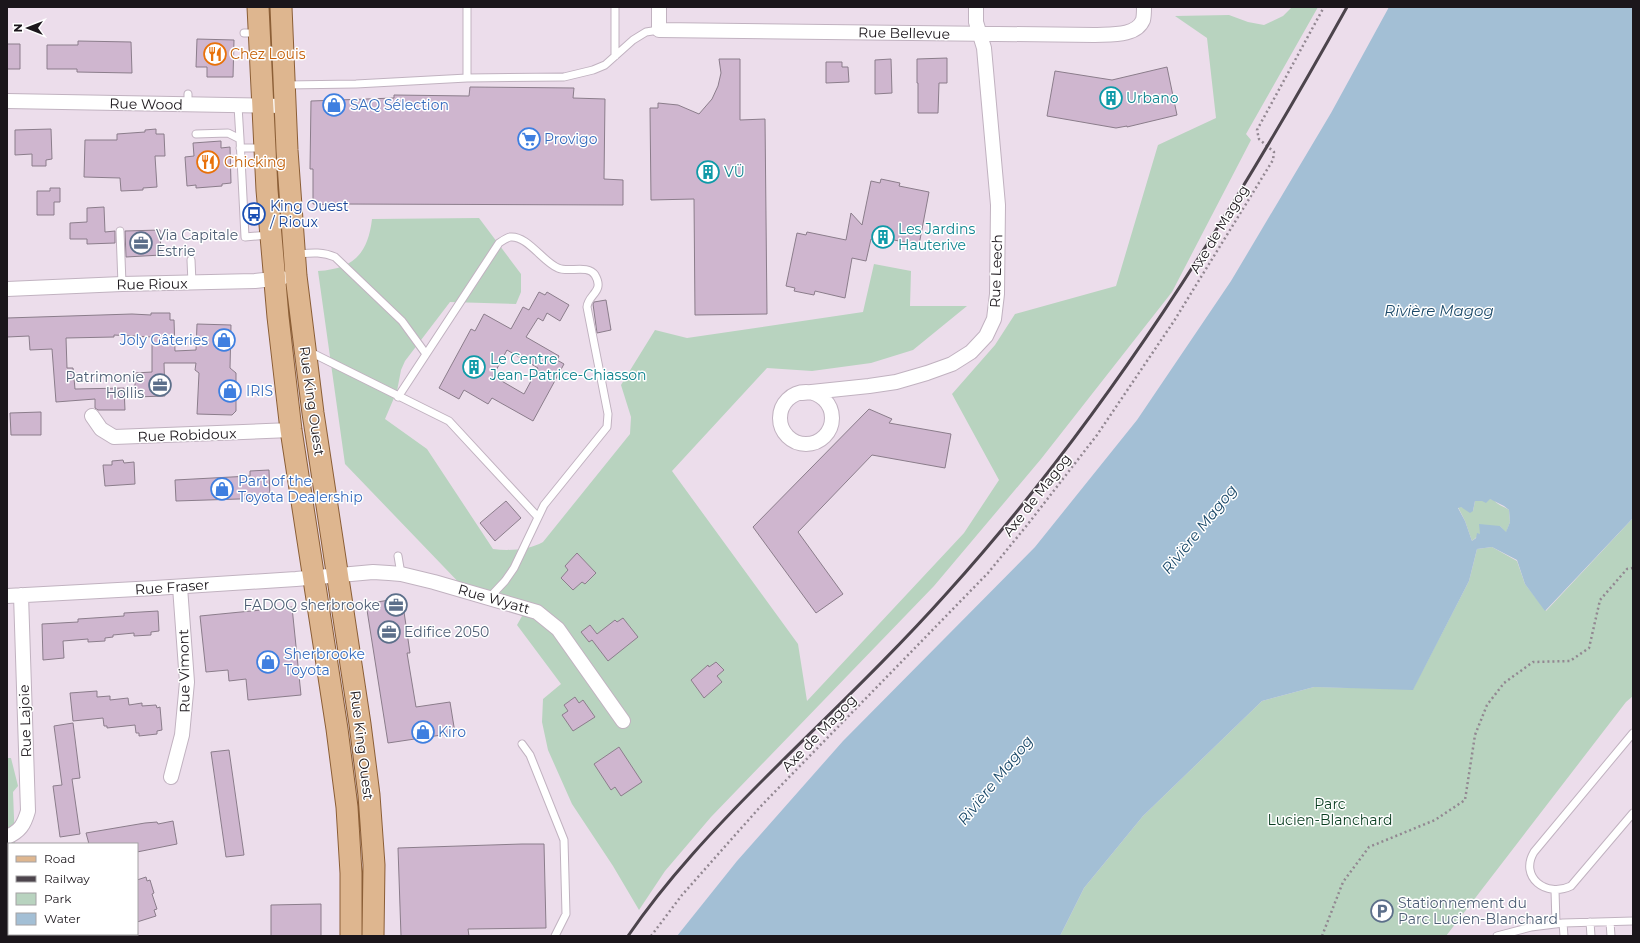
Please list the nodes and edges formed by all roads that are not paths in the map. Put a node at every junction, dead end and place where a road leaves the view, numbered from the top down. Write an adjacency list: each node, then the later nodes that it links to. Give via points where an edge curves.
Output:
1 (258, 7): 15 (main road, Rue King Ouest, via 251,33)
2 (281, 7): 12 (main road, Rue King Ouest)
3 (467, 7): 11 (lane)
4 (615, 7): 10 (lane)
5 (659, 7): 8 (street)
6 (976, 7): 9 (street, Rue Leech, via 976,22)
7 (1144, 13): 9 (street, Rue Bellevue, via 1137,28 1119,34)
8 (659, 30): 9 (street, Rue Bellevue); 10 (lane, via 646,32)
9 (980, 33): 32 (street, Rue Leech, via 984,48 998,205 998,294 994,319 986,336 971,352 952,364 927,373 896,382)
10 (615, 56): 11 (lane, via 605,65 593,70 564,77)
11 (467, 78): 12 (lane)
12 (284, 85): 16 (main road, Rue King Ouest)
13 (7, 102): 14 (street, Rue Wood, via 188,99)
14 (238, 106): 15 (street, Rue Wood); 18 (lane)
15 (262, 106): 16 (street, Rue Wood); 20 (main road, Rue King Ouest)
16 (284, 106): 23 (main road, Rue King Ouest)
17 (196, 134): 18 (lane, via 228,133)
18 (240, 139): 19 (lane)
19 (240, 148): 20 (lane); 22 (lane, via 245,237)
20 (264, 148): 22 (main road, Rue King Ouest)
21 (120, 231): 28 (lane)
22 (271, 235): 26 (main road, Rue King Ouest)
23 (294, 254): 25 (main road, Rue King Ouest); 31 (lane, via 318,252 335,257 402,321)
24 (191, 260): 27 (lane)
25 (296, 276): 26 (street, Rue Rioux); 30 (main road, Rue King Ouest)
26 (275, 279): 27 (street, Rue Rioux); 35 (main road, Rue King Ouest)
27 (192, 283): 28 (street, Rue Rioux)
28 (122, 284): 29 (street, Rue Rioux)
29 (7, 289)
30 (304, 349): 33 (lane); 39 (main road, Rue King Ouest)
31 (426, 354): 33 (lane); 36 (lane, via 499,243 509,237 526,242 556,268 589,270 594,274 598,290 588,301 587,307 608,414 607,427)
32 (802, 393)
33 (398, 397): 36 (lane, via 449,421)
34 (92, 416): 35 (street, Rue Robidoux, via 101,429 114,437)
35 (291, 430): 40 (main road, Rue King Ouest)
36 (537, 516): 43 (lane, via 514,568)
37 (398, 556): 38 (lane)
38 (401, 574): 39 (street, Rue Wyatt, via 373,572); 43 (street, Rue Wyatt)
39 (337, 576): 40 (street, Rue Fraser); 57 (main road, Rue King Ouest, via 369,795 374,865)
40 (314, 578): 41 (street, Rue Fraser); 56 (main road, Rue King Ouest, via 347,808)
41 (180, 587): 42 (street, Rue Fraser); 47 (street, Rue Vimont, via 186,689 182,735)
42 (14, 596): 49 (street, Rue Lajoie, via 28,811 18,832)
43 (489, 598): 44 (street, Rue Wyatt, via 537,612 554,625)
44 (623, 721)
45 (1633, 733): 50 (lane, via 1530,858 1530,868 1536,882 1541,887)
46 (522, 744): 58 (lane, via 530,755 564,840 566,914)
47 (171, 777)
48 (1633, 813): 50 (lane, via 1576,880 1564,889)
49 (7, 837)
50 (1555, 890): 54 (lane)
51 (1633, 921): 53 (lane)
52 (1590, 922): 53 (lane); 54 (lane); 62 (lane)
53 (1610, 922): 63 (lane)
54 (1560, 924): 55 (lane); 61 (lane)
55 (1531, 927): 59 (lane); 60 (lane)
56 (351, 936)
57 (373, 936)
58 (555, 936)
59 (1497, 936)
60 (1531, 936)
61 (1564, 936)
62 (1591, 936)
63 (1612, 936)

